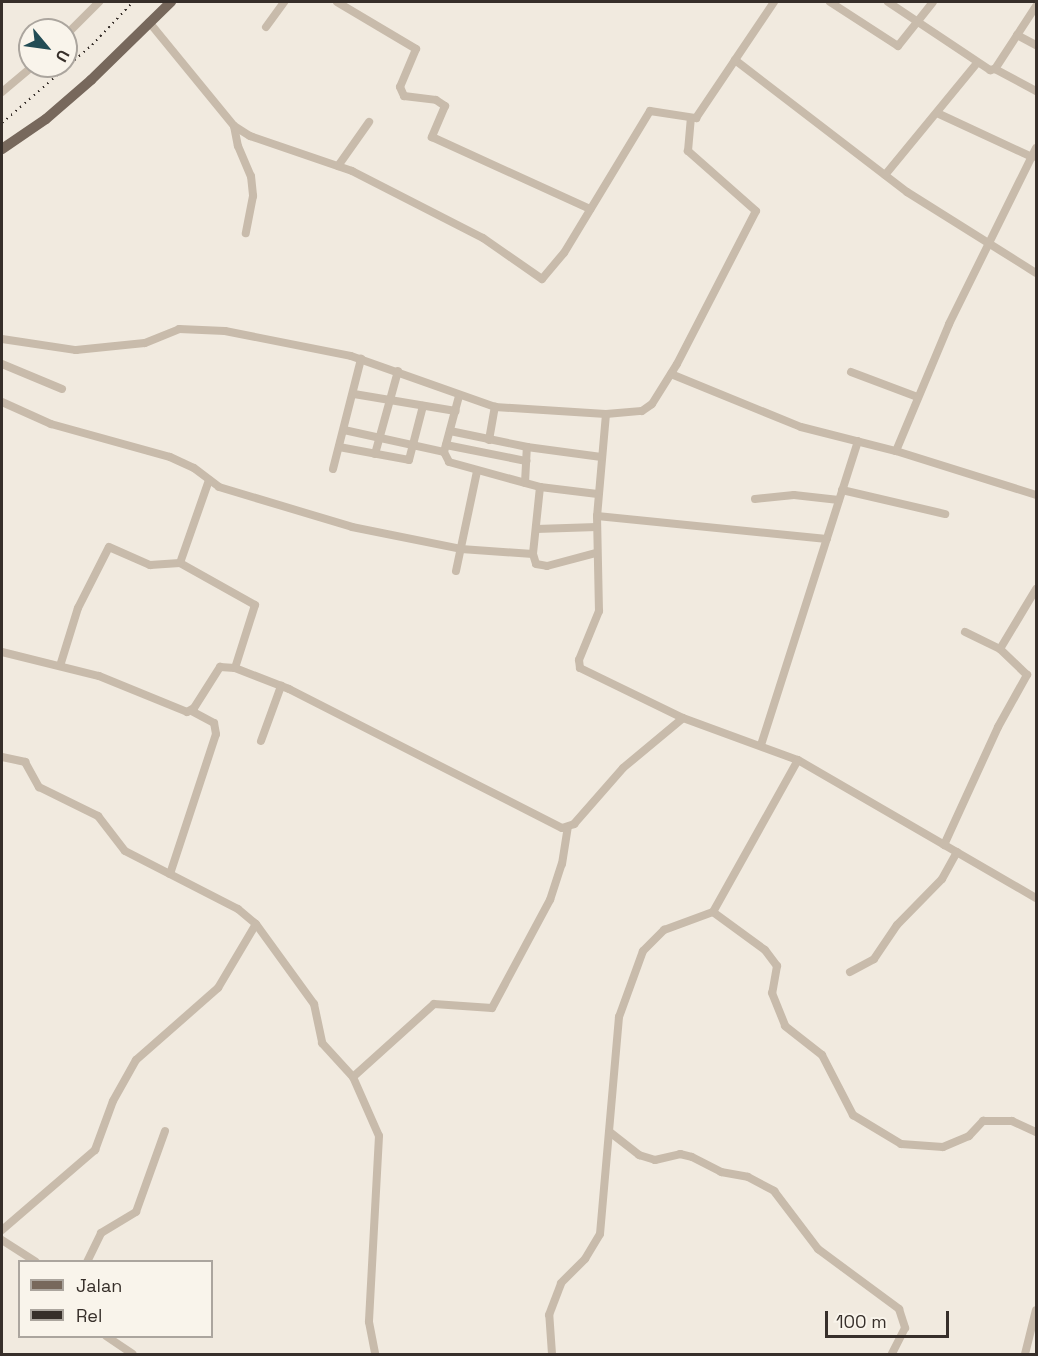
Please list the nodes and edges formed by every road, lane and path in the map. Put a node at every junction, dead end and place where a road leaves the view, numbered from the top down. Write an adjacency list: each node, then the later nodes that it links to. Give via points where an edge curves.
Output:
1 (99, 2): 12 (street)
2 (171, 2): 11 (main road)
3 (284, 2): 13 (street)
4 (337, 2): 31 (street, via 416,49 400,87 404,96 436,100 445,106 432,137)
5 (774, 2): 16 (street)
6 (830, 2): 10 (street, via 894,46 900,45)
7 (888, 2): 10 (street)
8 (933, 2): 10 (street)
9 (1036, 6): 14 (street)
10 (920, 21): 17 (street)
11 (149, 22): 25 (street); 27 (main road, via 73,96)
12 (78, 23)
13 (266, 27)
14 (1017, 35): 15 (street); 18 (street)
15 (1036, 45)
16 (735, 60): 23 (street); 30 (street)
17 (977, 63): 18 (street); 22 (street)
18 (995, 69): 20 (street)
19 (19, 78): 21 (street)
20 (1036, 91)
21 (2, 92)
22 (937, 113): 28 (street); 30 (street)
23 (691, 119): 31 (street, via 650,111); 40 (street, via 688,151 756,211)
24 (369, 122): 29 (street)
25 (234, 126): 29 (street, via 263,142); 32 (street, via 251,176 253,196)
26 (1036, 148): 28 (street)
27 (2, 149)
28 (1032, 157): 33 (street)
29 (338, 166): 31 (street, via 483,238 540,278 549,276)
30 (885, 175): 33 (street)
31 (590, 209)
32 (246, 233)
33 (989, 244): 34 (street); 44 (street)
34 (1036, 273)
35 (2, 339): 36 (street, via 76,350 145,343 179,329 205,330 274,338)
36 (361, 359): 38 (street); 42 (street)
37 (2, 364): 41 (street)
38 (398, 371): 43 (street); 45 (street)
39 (850, 372): 44 (street)
40 (671, 374): 50 (street, via 648,408); 55 (street, via 801,427)
41 (62, 389)
42 (354, 394): 45 (street); 51 (street)
43 (459, 396): 48 (street); 49 (street)
44 (917, 397): 60 (street)
45 (390, 400): 47 (street); 53 (street)
46 (2, 402): 66 (street, via 51,424 170,457)
47 (423, 406): 49 (street); 56 (street)
48 (495, 407): 50 (street); 54 (street)
49 (456, 411): 52 (street)
50 (606, 414): 62 (street)
51 (344, 430): 53 (street); 57 (street)
52 (450, 431): 54 (street); 59 (street)
53 (380, 438): 56 (street); 61 (street)
54 (489, 440): 58 (street)
55 (858, 441): 60 (street); 69 (street)
56 (414, 446): 59 (street); 61 (street, via 407,461)
57 (339, 447): 61 (street); 64 (street)
58 (527, 447): 62 (street); 63 (street)
59 (445, 448): 63 (street); 65 (street, via 449,462)
60 (896, 451): 71 (street)
61 (375, 454)
62 (601, 456): 70 (street)
63 (526, 461): 67 (street)
64 (333, 469)
65 (477, 471): 67 (street); 79 (street)
66 (209, 480): 79 (street, via 219,488 352,527); 82 (street)
67 (525, 483): 68 (street)
68 (540, 487): 70 (street); 77 (street)
69 (842, 490): 73 (street); 74 (street)
70 (598, 494): 75 (street)
71 (1036, 495)
72 (755, 499): 73 (street, via 794,495)
73 (839, 500): 78 (street)
74 (945, 514)
75 (597, 516): 76 (street); 78 (street)
76 (597, 527): 77 (street); 80 (street)
77 (536, 529): 81 (street)
78 (827, 539): 94 (street)
79 (461, 549): 81 (street); 83 (street)
80 (596, 553): 81 (street, via 543,566 536,564); 92 (street, via 599,611 578,665 583,671)
81 (532, 554)
82 (180, 563): 88 (street, via 150,565 109,547 78,608); 89 (street, via 255,606)
83 (456, 572)
84 (1036, 589): 86 (street)
85 (965, 632): 86 (street)
86 (1000, 649): 98 (street, via 1025,671 1026,682 998,727)
87 (2, 652): 88 (street)
88 (60, 666): 91 (street, via 99,676)
89 (235, 668): 90 (street); 91 (street, via 226,666 216,671)
90 (281, 686): 93 (street); 97 (street, via 543,821)
91 (191, 711): 100 (street, via 214,723 216,734)
92 (683, 718): 94 (street); 97 (street, via 623,768)
93 (261, 741)
94 (761, 745): 96 (street)
95 (2, 757): 100 (street, via 25,762 39,787 98,816 125,851)
96 (798, 760): 98 (street); 102 (street)
97 (568, 827): 105 (street, via 562,864 550,900 492,1008 434,1004)
98 (944, 845): 99 (street)
99 (957, 852): 101 (street); 104 (street, via 942,879 897,925 874,959)
100 (170, 874): 103 (street, via 238,909)
101 (1036, 898)
102 (713, 912): 107 (street, via 765,950 777,966 772,993 785,1026 822,1055 854,1115 901,1144 943,1147 969,1136 983,1121 1012,1121); 108 (street, via 664,930 643,951 619,1017 610,1092)
103 (256, 924): 105 (street, via 314,1004 322,1043); 109 (street, via 218,988 136,1060 113,1101 95,1150)
104 (850, 972)
105 (353, 1077): 116 (street, via 379,1136 369,1322)
106 (165, 1131): 112 (street, via 136,1212 100,1233)
107 (1036, 1132)
108 (610, 1133): 117 (street, via 600,1234 585,1258 561,1282 549,1315); 118 (street, via 639,1155 655,1160 680,1154 692,1157 721,1173 748,1177 774,1191 818,1249 899,1309 905,1328)
109 (2, 1230)
110 (2, 1240): 111 (street)
111 (33, 1260)
112 (88, 1260)
113 (1036, 1310): 119 (street)
114 (109, 1338): 115 (street)
115 (133, 1354)
116 (375, 1354)
117 (552, 1354)
118 (892, 1354)
119 (1025, 1354)

